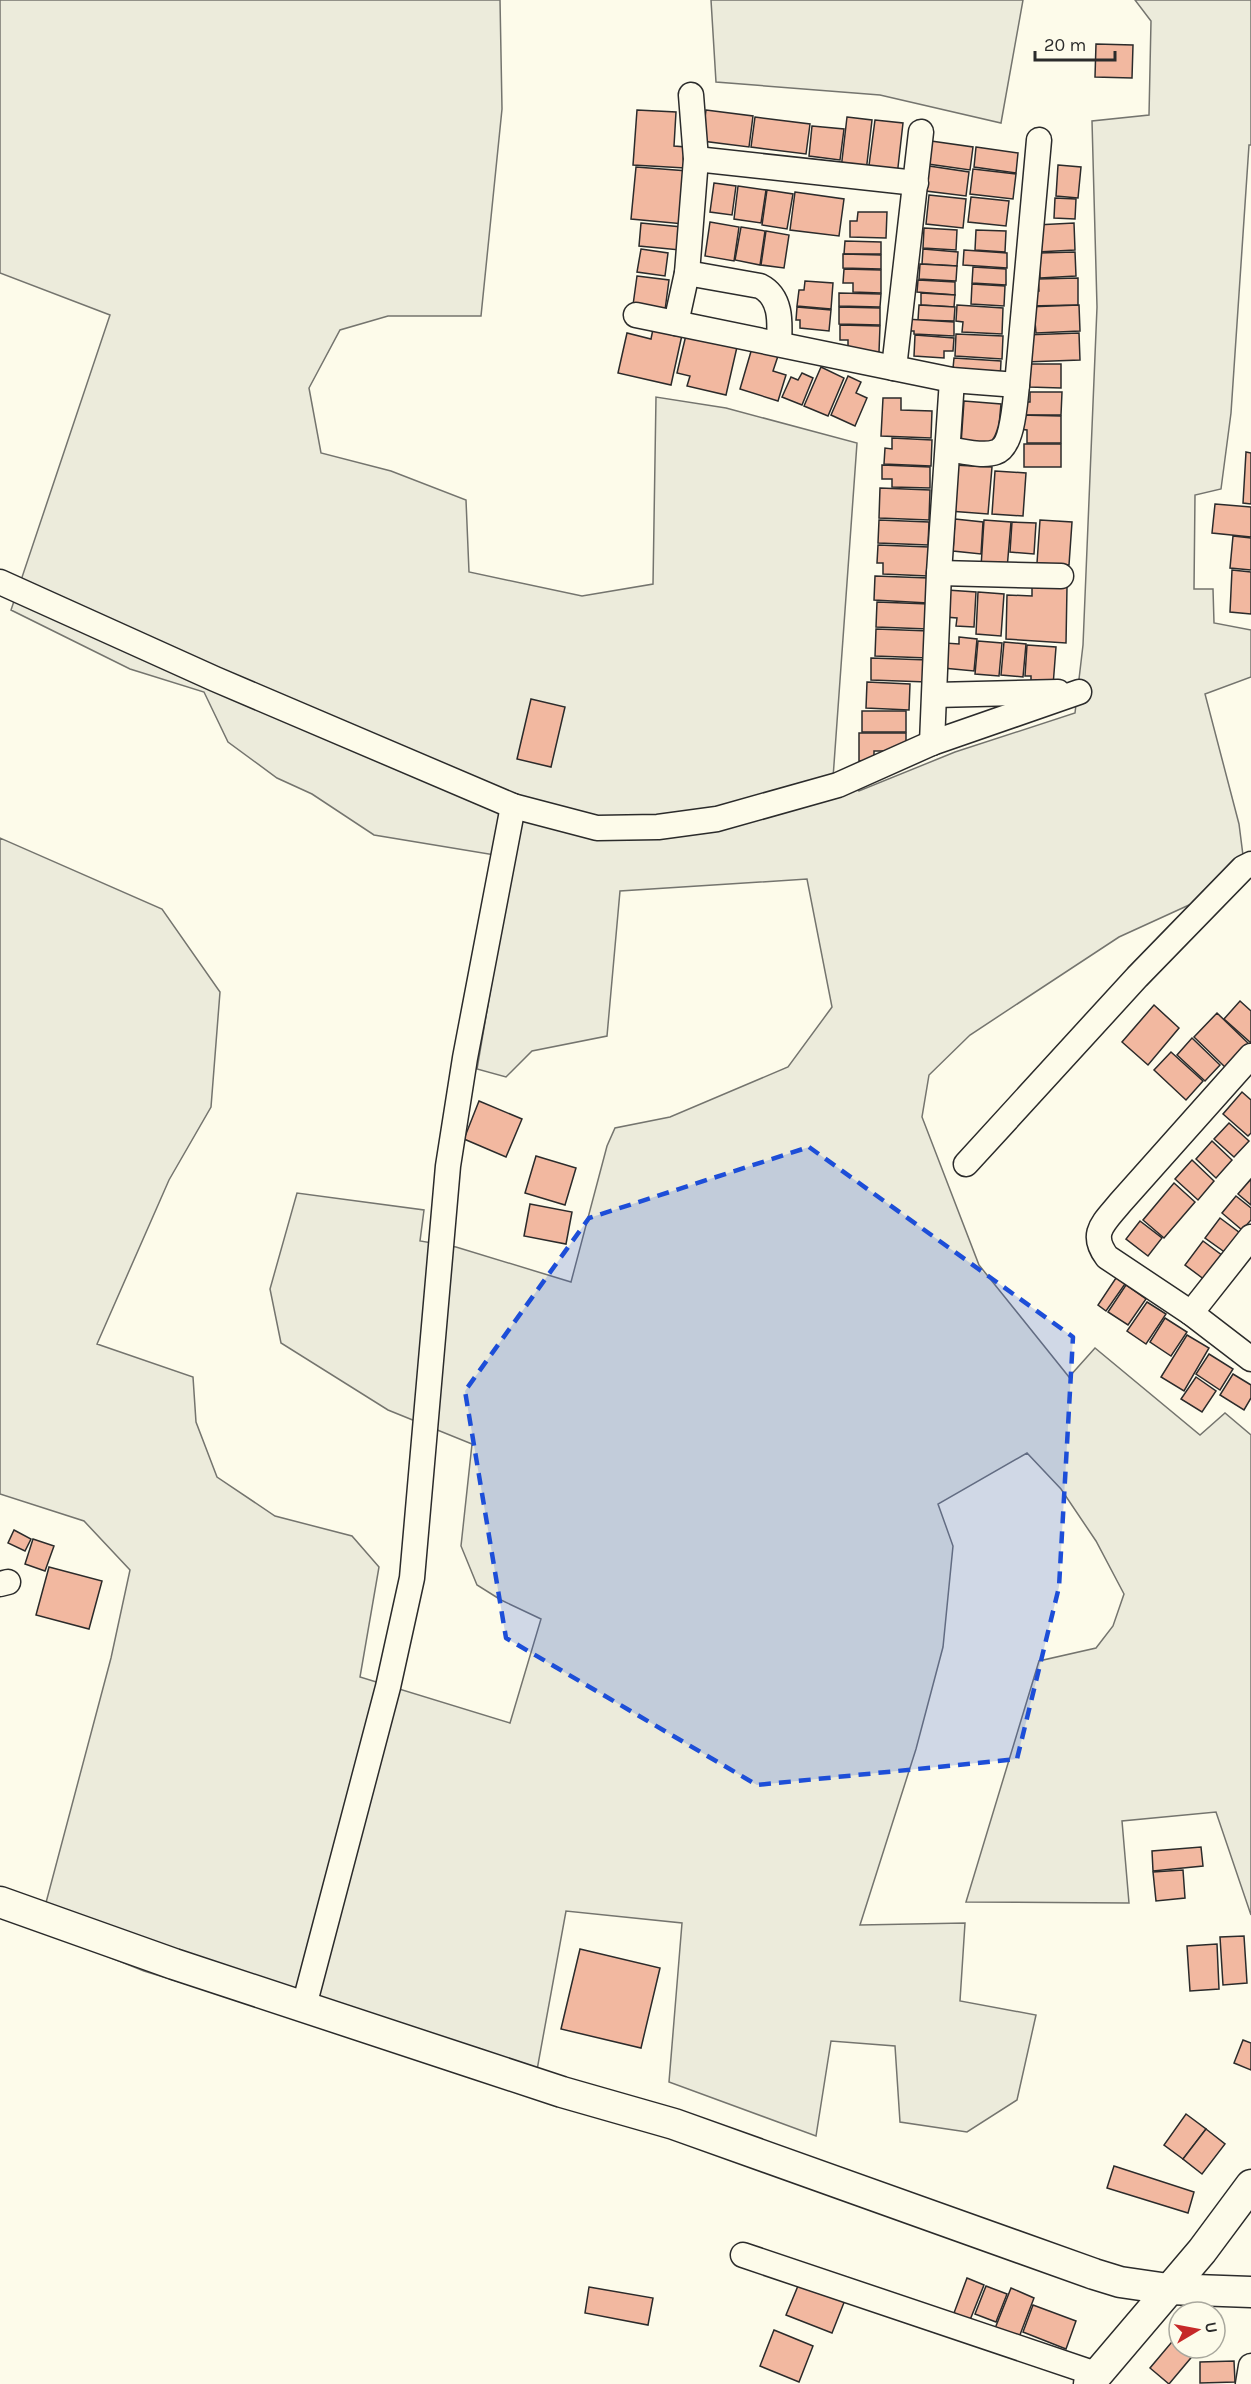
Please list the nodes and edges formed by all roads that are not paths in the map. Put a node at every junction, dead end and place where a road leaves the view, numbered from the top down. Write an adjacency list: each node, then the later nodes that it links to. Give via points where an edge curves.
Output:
1 (691, 95): 4 (street)
2 (921, 132): 5 (street)
3 (1039, 140): 12 (street)
4 (696, 159): 5 (street); 6 (street)
5 (916, 183): 10 (street)
6 (687, 273): 8 (street); 9 (street, via 766,289 775,299)
7 (636, 315): 8 (street)
8 (676, 323): 9 (street)
9 (779, 345): 10 (street)
10 (894, 368): 11 (street)
11 (952, 380): 12 (street); 13 (street)
12 (1017, 386): 13 (street, via 1011,427 1003,448 995,453)
13 (948, 449): 14 (street)
14 (939, 573): 15 (street); 17 (street)
15 (1061, 576)
16 (0, 582): 19 (street)
17 (935, 695): 18 (street); 18 (street, via 1079,692)
18 (932, 743): 19 (street, via 838,785 717,819 658,827 597,828)
19 (513, 806): 27 (street, via 448,1166 412,1578 388,1687)
20 (1251, 864): 22 (street, via 1137,978)
21 (1251, 1056): 24 (street, via 1098,1232 1099,1244 1107,1257)
22 (966, 1164)
23 (1251, 1237): 24 (street)
24 (1191, 1313): 25 (street)
25 (1251, 1359)
26 (0, 1902): 27 (street)
27 (304, 2006): 30 (street, via 562,2092 685,2128 1094,2274)
28 (1251, 2185): 30 (street)
29 (743, 2255): 33 (street)
30 (1168, 2289): 31 (street); 33 (street)
31 (1251, 2292)
32 (1251, 2366): 34 (street)
33 (1093, 2379)
34 (1248, 2384)

